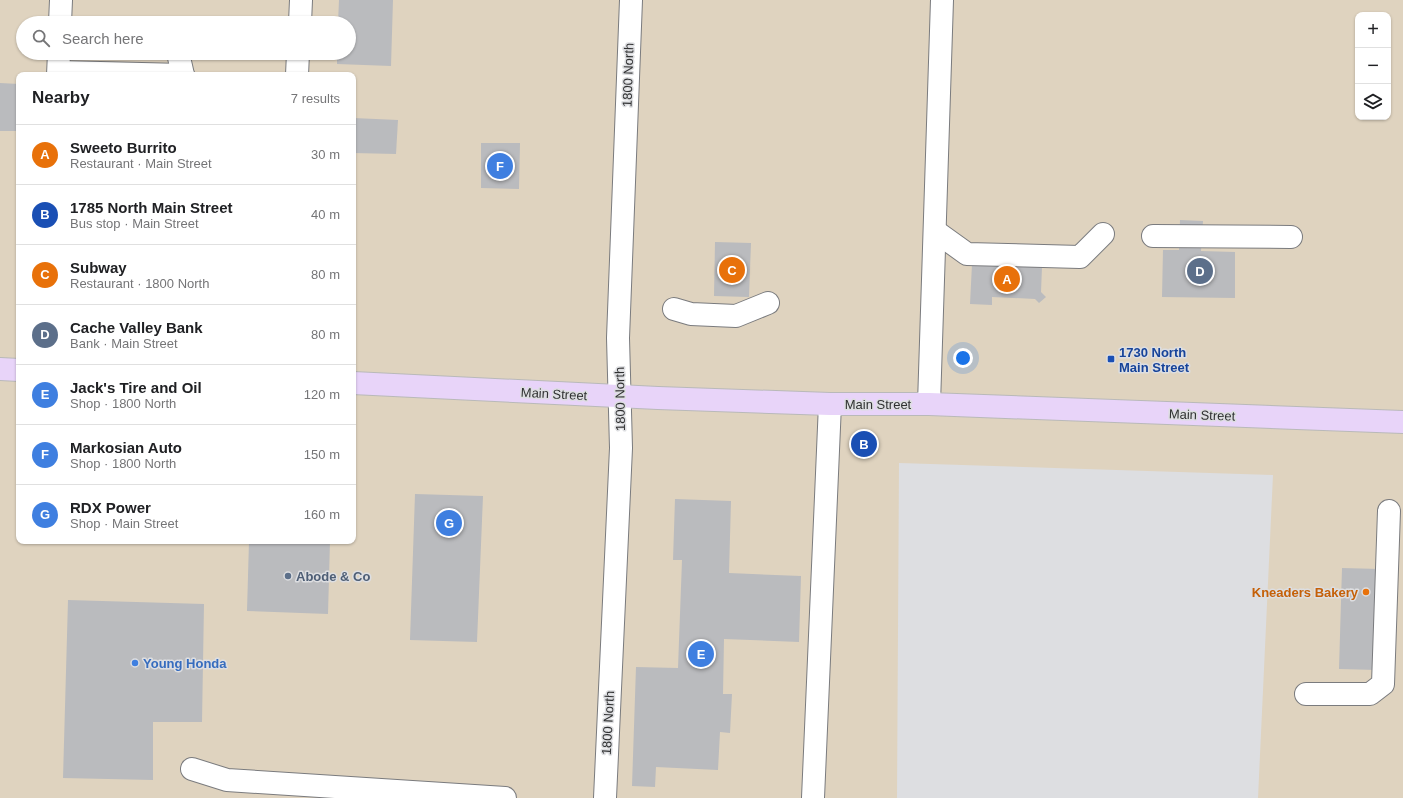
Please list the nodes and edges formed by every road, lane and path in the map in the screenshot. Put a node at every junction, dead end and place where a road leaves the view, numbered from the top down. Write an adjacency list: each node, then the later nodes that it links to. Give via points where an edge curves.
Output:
1 (61, 0): 5 (street)
2 (301, 0): 6 (street)
3 (631, 0): 22 (street, 1800 North, via 618,338)
4 (942, 0): 13 (street)
5 (60, 16)
6 (300, 16)
7 (180, 60): 11 (street)
8 (298, 60): 12 (street)
9 (60, 62): 10 (street)
10 (155, 72)
11 (182, 72)
12 (297, 72)
13 (935, 231): 14 (street, via 967,254 1073,257 1080,257); 24 (street)
14 (1103, 234)
15 (1153, 236): 16 (street)
16 (1291, 237)
17 (768, 303): 18 (street, via 736,316 691,314)
18 (674, 309)
19 (0, 369): 20 (main road)
20 (16, 370)
21 (356, 383): 22 (main road, Main Street)
22 (621, 397): 23 (main road, Main Street); 30 (street, 1800 North, via 621,448)
23 (830, 404): 24 (main road, Main Street); 31 (street)
24 (930, 404): 25 (main road, Main Street)
25 (1403, 422)
26 (1389, 511): 27 (street, via 1384,684 1370,694)
27 (1306, 694)
28 (192, 769): 29 (street, via 227,780)
29 (505, 798)
30 (605, 798)
31 (813, 798)

